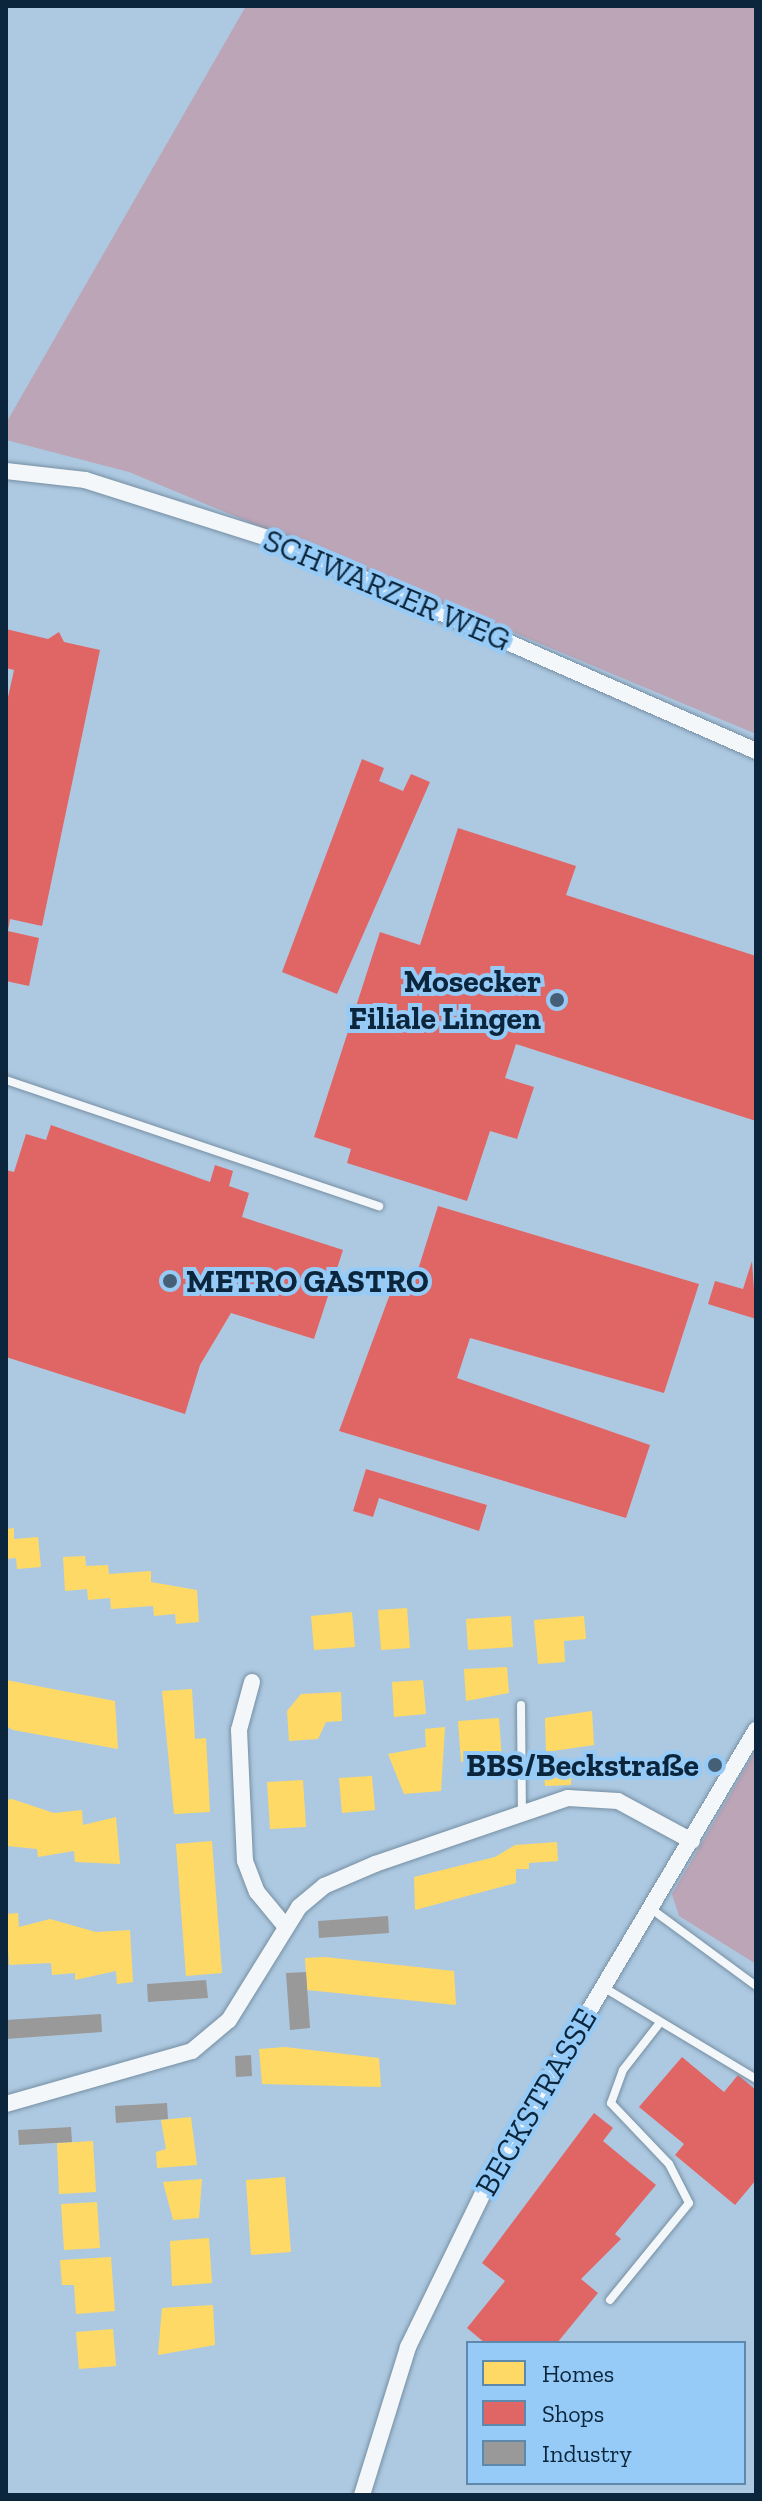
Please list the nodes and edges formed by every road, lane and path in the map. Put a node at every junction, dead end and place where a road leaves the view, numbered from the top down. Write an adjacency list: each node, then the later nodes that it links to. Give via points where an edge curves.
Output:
1 (6, 471): 2 (street, SCHWARZER WEG, via 85,480 277,541)
2 (756, 751)
3 (6, 1080): 4 (lane)
4 (379, 1206)
5 (252, 1682): 11 (street, via 239,1730 245,1861 257,1892)
6 (521, 1705): 8 (lane)
7 (756, 1730): 9 (street, BECKSTRASSE)
8 (522, 1810): 9 (street, via 568,1798 618,1801); 11 (street, via 324,1886)
9 (692, 1841): 10 (street, BECKSTRASSE)
10 (650, 1908): 12 (lane); 13 (street, BECKSTRASSE)
11 (285, 1926): 16 (street, via 229,2020 192,2051)
12 (756, 1986)
13 (602, 1987): 14 (lane); 18 (street, BECKSTRASSE, via 495,2169 414,2333)
14 (659, 2024): 15 (lane); 17 (lane, via 623,2070 611,2103 669,2164 689,2203)
15 (756, 2079)
16 (6, 2104)
17 (610, 2300)
18 (362, 2495)

